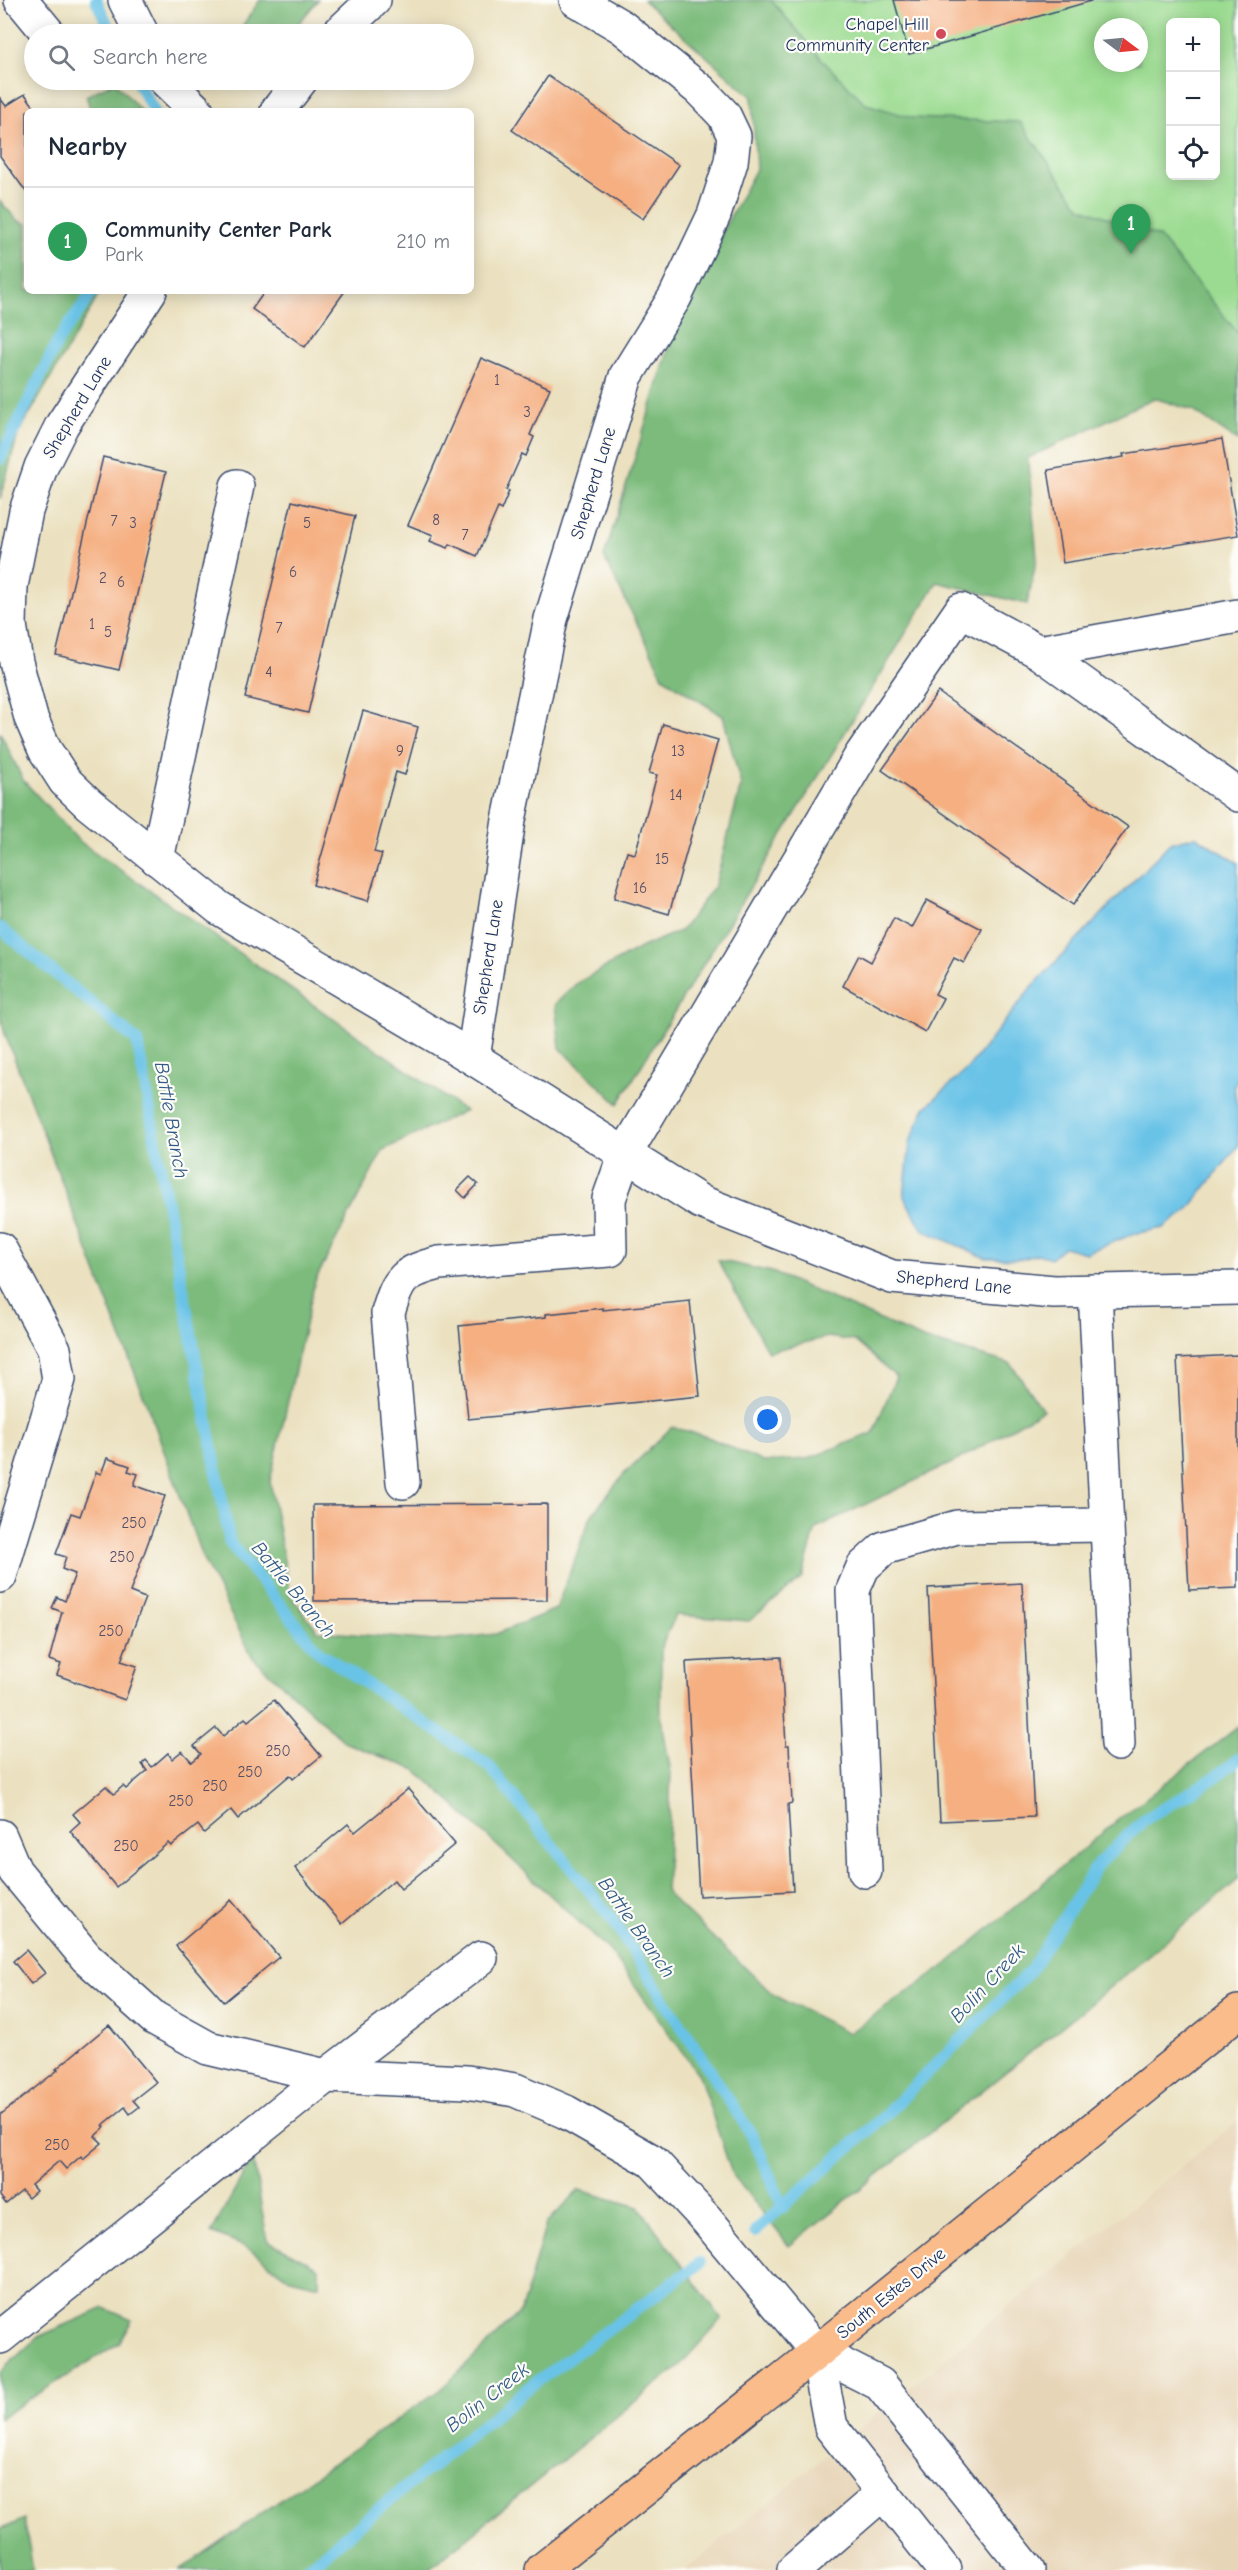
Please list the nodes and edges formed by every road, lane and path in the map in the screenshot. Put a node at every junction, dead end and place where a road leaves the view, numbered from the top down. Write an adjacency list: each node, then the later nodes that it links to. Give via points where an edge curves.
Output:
1 (21, 0): 5 (street)
2 (124, 0): 6 (street)
3 (374, 0): 7 (street)
4 (576, 0): 18 (street, Shepherd Lane, via 622,27 700,90 724,115 735,136 714,215 675,297 626,376 551,620 509,820)
5 (41, 24)
6 (137, 24)
7 (349, 24)
8 (175, 90): 10 (street)
9 (293, 90): 11 (street)
10 (194, 108)
11 (279, 108)
12 (148, 294): 17 (street, Shepherd Lane, via 62,425 41,467 16,548 10,625 31,718 45,750 65,781)
13 (237, 486): 17 (street)
14 (1238, 616): 15 (street)
15 (1039, 652): 16 (street); 19 (street, via 961,610 862,754)
16 (1238, 795)
17 (157, 859): 18 (street, Shepherd Lane, via 219,908)
18 (473, 1058): 19 (street, Shepherd Lane)
19 (626, 1154): 22 (street, Shepherd Lane, via 701,1202 892,1277 1054,1292); 23 (street, via 609,1199 610,1250 439,1263 411,1270 395,1291 388,1313)
20 (0, 1248): 25 (street, via 54,1349 59,1379)
21 (1238, 1287): 22 (street, Shepherd Lane)
22 (1095, 1291): 24 (street)
23 (403, 1482)
24 (1107, 1525): 26 (street); 28 (street, via 957,1527 884,1548 863,1567 853,1590)
25 (0, 1576)
26 (1118, 1744)
27 (0, 1836): 31 (street, via 15,1871 86,1957 154,2018 208,2048)
28 (865, 1871)
29 (481, 1958): 31 (street)
30 (1238, 2012): 33 (main road, South Estes Drive)
31 (326, 2076): 32 (street); 33 (street, via 467,2082 515,2090 566,2112 652,2162 707,2220)
32 (0, 2337)
33 (817, 2352): 34 (street, via 831,2427); 35 (main road, South Estes Drive); 38 (street, via 880,2384)
34 (883, 2493): 36 (street); 37 (street)
35 (542, 2570)
36 (795, 2570)
37 (944, 2570)
38 (1028, 2570)

